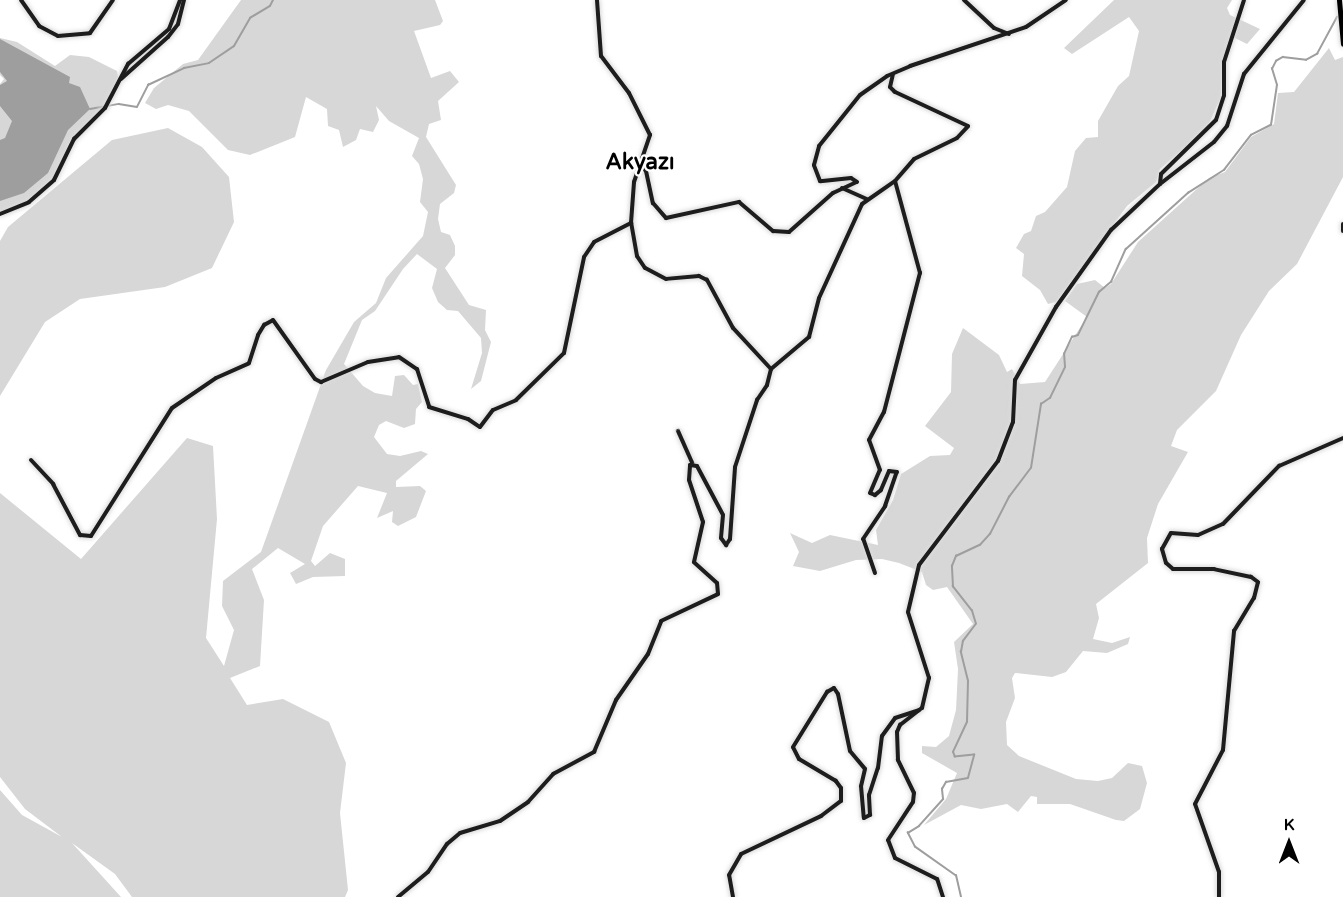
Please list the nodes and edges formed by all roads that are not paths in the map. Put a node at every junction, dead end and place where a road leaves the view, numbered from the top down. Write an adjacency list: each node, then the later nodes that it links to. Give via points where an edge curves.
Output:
1 (21, 0): 2 (street, via 39,26 58,36 90,33)
2 (113, 0)
3 (182, 0): 18 (street, via 177,24 168,37 119,82 105,108 82,128 54,180 28,202)
4 (597, 0): 13 (street, via 601,55 629,93 649,131)
5 (964, 0): 10 (street, via 994,28)
6 (1066, 0): 10 (street)
7 (1244, 0): 15 (street, via 1224,62 1224,95 1216,120 1161,174)
8 (1304, 0): 15 (street, via 1244,74 1227,126 1214,142)
9 (1339, 0): 11 (main road)
10 (1010, 35): 12 (street)
11 (1343, 44)
12 (894, 73): 14 (street, via 890,82 895,92 968,126 957,138 914,159); 16 (street, via 860,95 819,146 815,175 827,182 855,180 854,186)
13 (641, 166): 16 (street, via 646,171 653,203 666,218 739,202 780,233 798,227); 19 (street, via 634,182)
14 (896, 181): 17 (street); 27 (street, via 920,273 884,412 869,440 880,470 870,493 875,495 881,490 889,471 897,472 885,506 862,539)
15 (1160, 184): 28 (street, via 1101,241 1056,307 1015,380 1013,422 998,461 919,565 909,612 929,678)
16 (842, 188): 17 (street)
17 (867, 199): 22 (street, via 856,212 819,298 809,337)
18 (0, 214)
19 (631, 223): 22 (street, via 631,241 645,268 666,279 699,276 707,280 733,327); 25 (street, via 594,242 584,258 564,352 516,400 493,410 480,428 468,419 429,407 417,369 399,357 368,362 321,382 306,369 273,320 264,325 249,363 216,378 172,408 91,536 80,535 53,484)
20 (1343, 224): 21 (street)
21 (1343, 231)
22 (771, 369): 26 (street, via 735,466 730,539 726,545 722,538 723,514)
23 (678, 431): 26 (street)
24 (1343, 438): 32 (street, via 1279,466 1223,525 1198,535 1171,533 1162,549 1166,563 1173,569 1214,569 1258,582 1254,598 1234,631 1223,750 1195,804 1220,872)
25 (31, 460)
26 (692, 463): 29 (street, via 689,480 703,522 694,562 717,583 718,594 661,621 648,654 616,700 594,752 553,774 528,802 500,821 460,833 447,844 428,872)
27 (875, 573)
28 (922, 708): 30 (street, via 895,718 882,736 866,818 862,816 861,786 865,769 850,751 838,694 834,688 827,692 792,747 799,759 836,781 841,788 841,801 821,816 741,854 729,875); 31 (street, via 897,732 898,760 914,793 908,811 889,833 890,850 901,863 937,879)
29 (398, 897)
30 (733, 897)
31 (943, 897)
32 (1219, 897)

